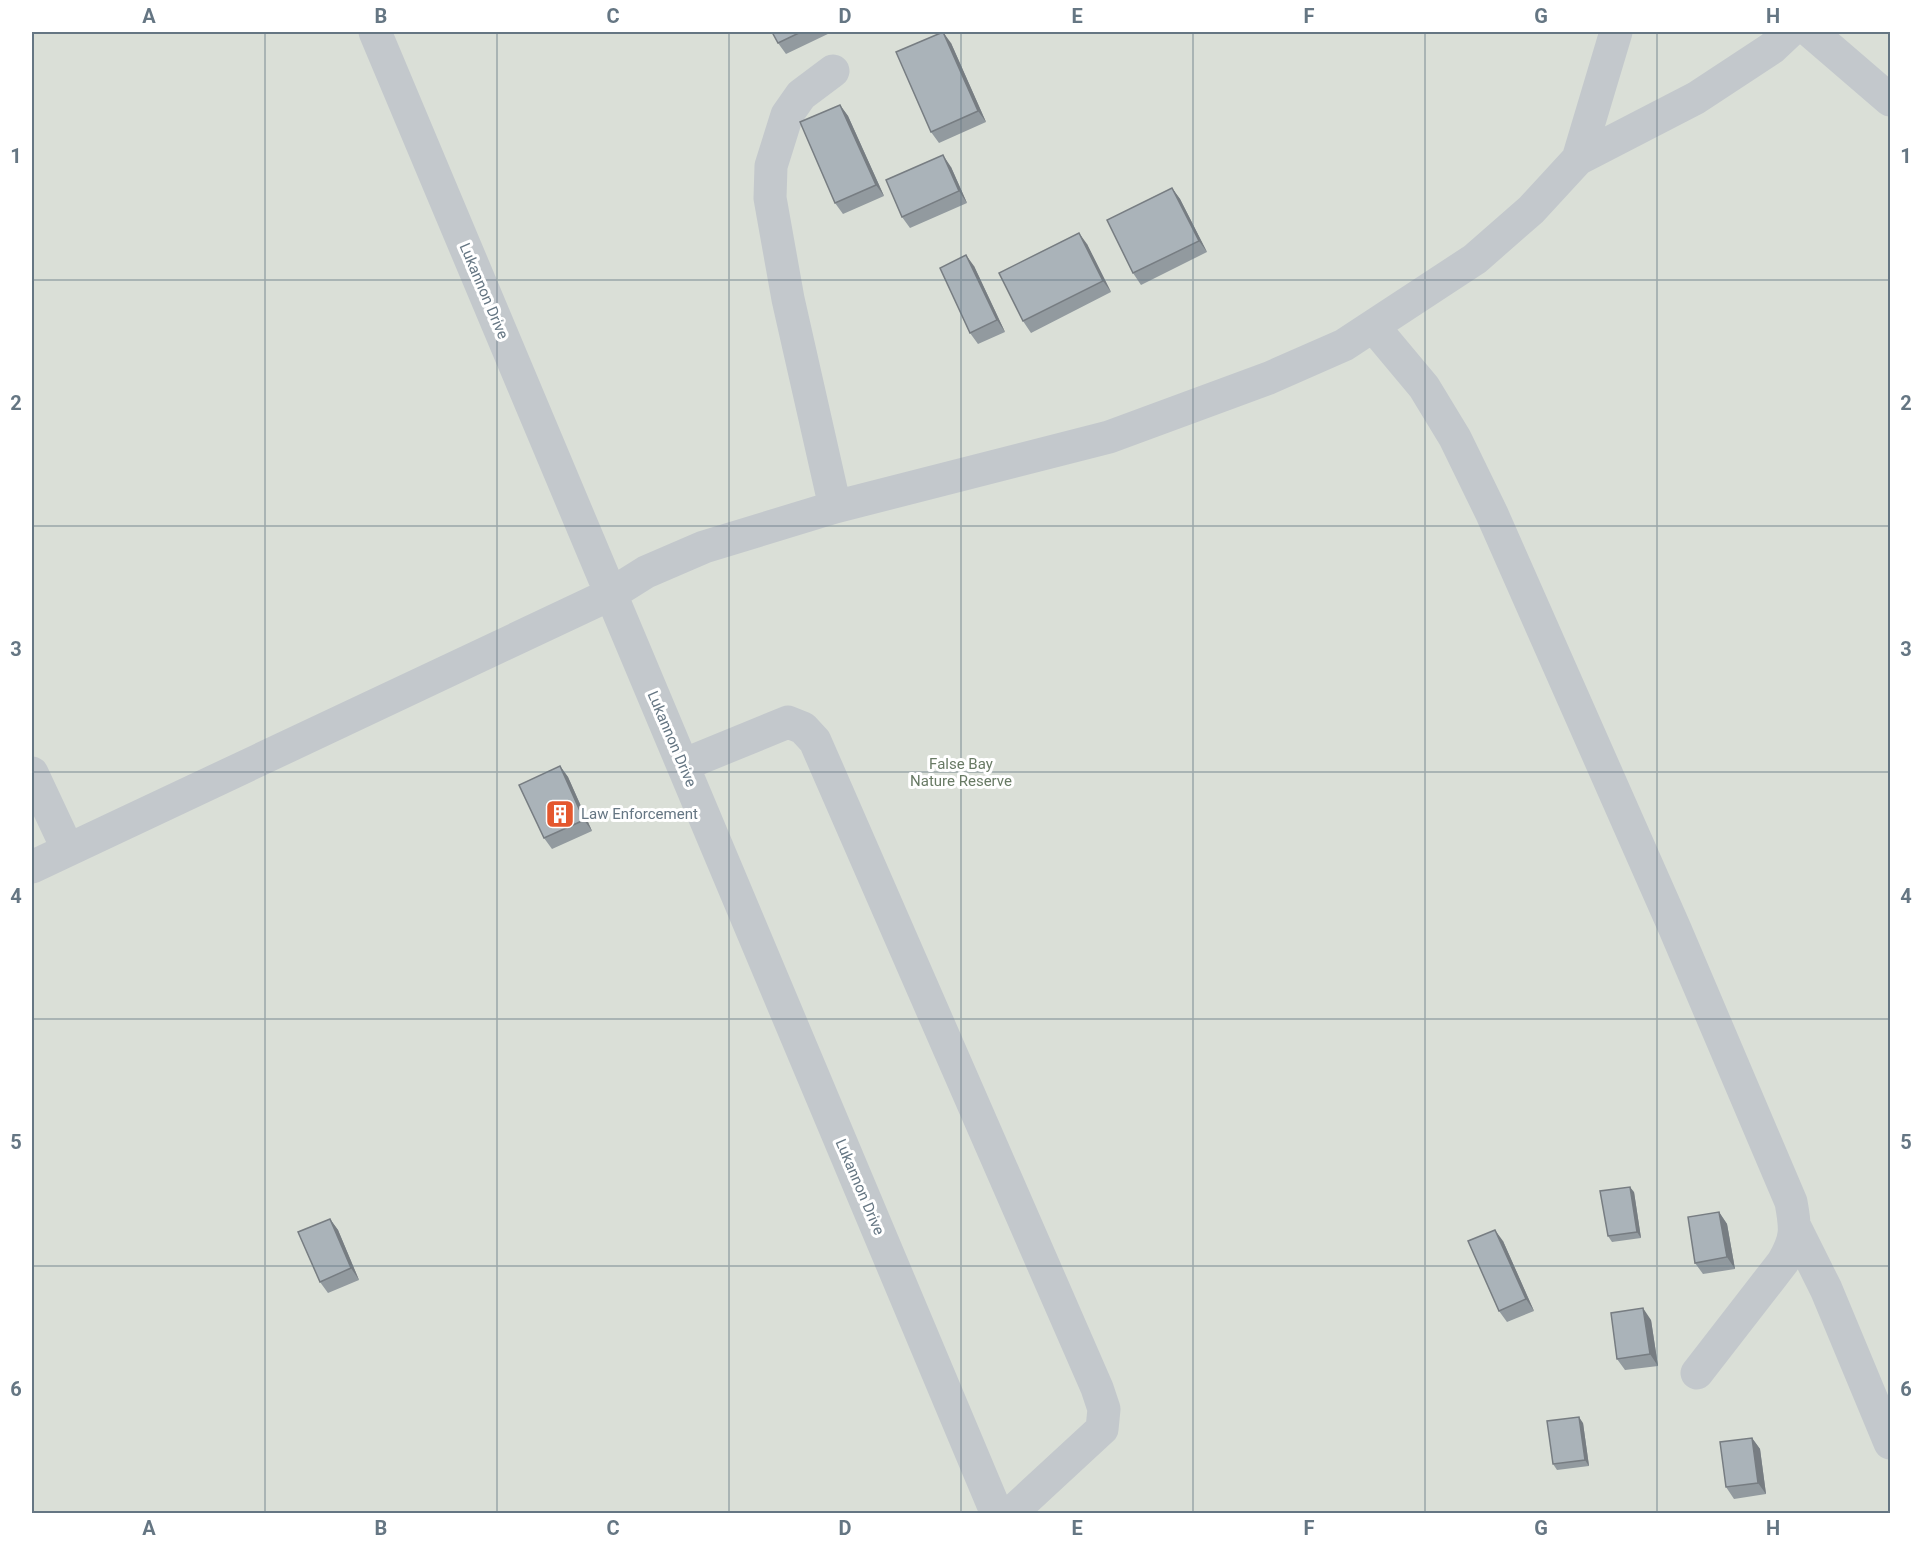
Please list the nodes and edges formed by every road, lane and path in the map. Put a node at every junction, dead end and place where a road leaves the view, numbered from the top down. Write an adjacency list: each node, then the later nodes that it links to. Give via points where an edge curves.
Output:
1 (375, 32): 10 (lane, Lukannon Drive)
2 (1616, 32): 7 (lane)
3 (1789, 32): 7 (lane, via 1773,48 1696,98)
4 (1811, 32): 6 (lane)
5 (833, 71): 9 (lane, via 801,95 787,115 771,166 770,198 788,299)
6 (1890, 100)
7 (1578, 159): 8 (lane, via 1531,210 1475,259)
8 (1373, 326): 9 (lane, via 1344,345 1269,378 1109,437); 15 (lane, via 1424,387 1455,438 1492,514 1741,1082 1791,1202)
9 (835, 507): 10 (lane, via 674,558)
10 (611, 594): 11 (lane, Lukannon Drive); 13 (lane)
11 (683, 765): 18 (lane, Lukannon Drive); 19 (lane, via 788,722 803,728 815,741 1104,1409 1102,1429)
12 (32, 773): 13 (lane)
13 (68, 850): 14 (lane)
14 (32, 867)
15 (1796, 1229): 16 (lane, via 1793,1245 1783,1262); 17 (lane, via 1826,1289)
16 (1697, 1373)
17 (1890, 1443)
18 (997, 1514)
19 (1010, 1514)

